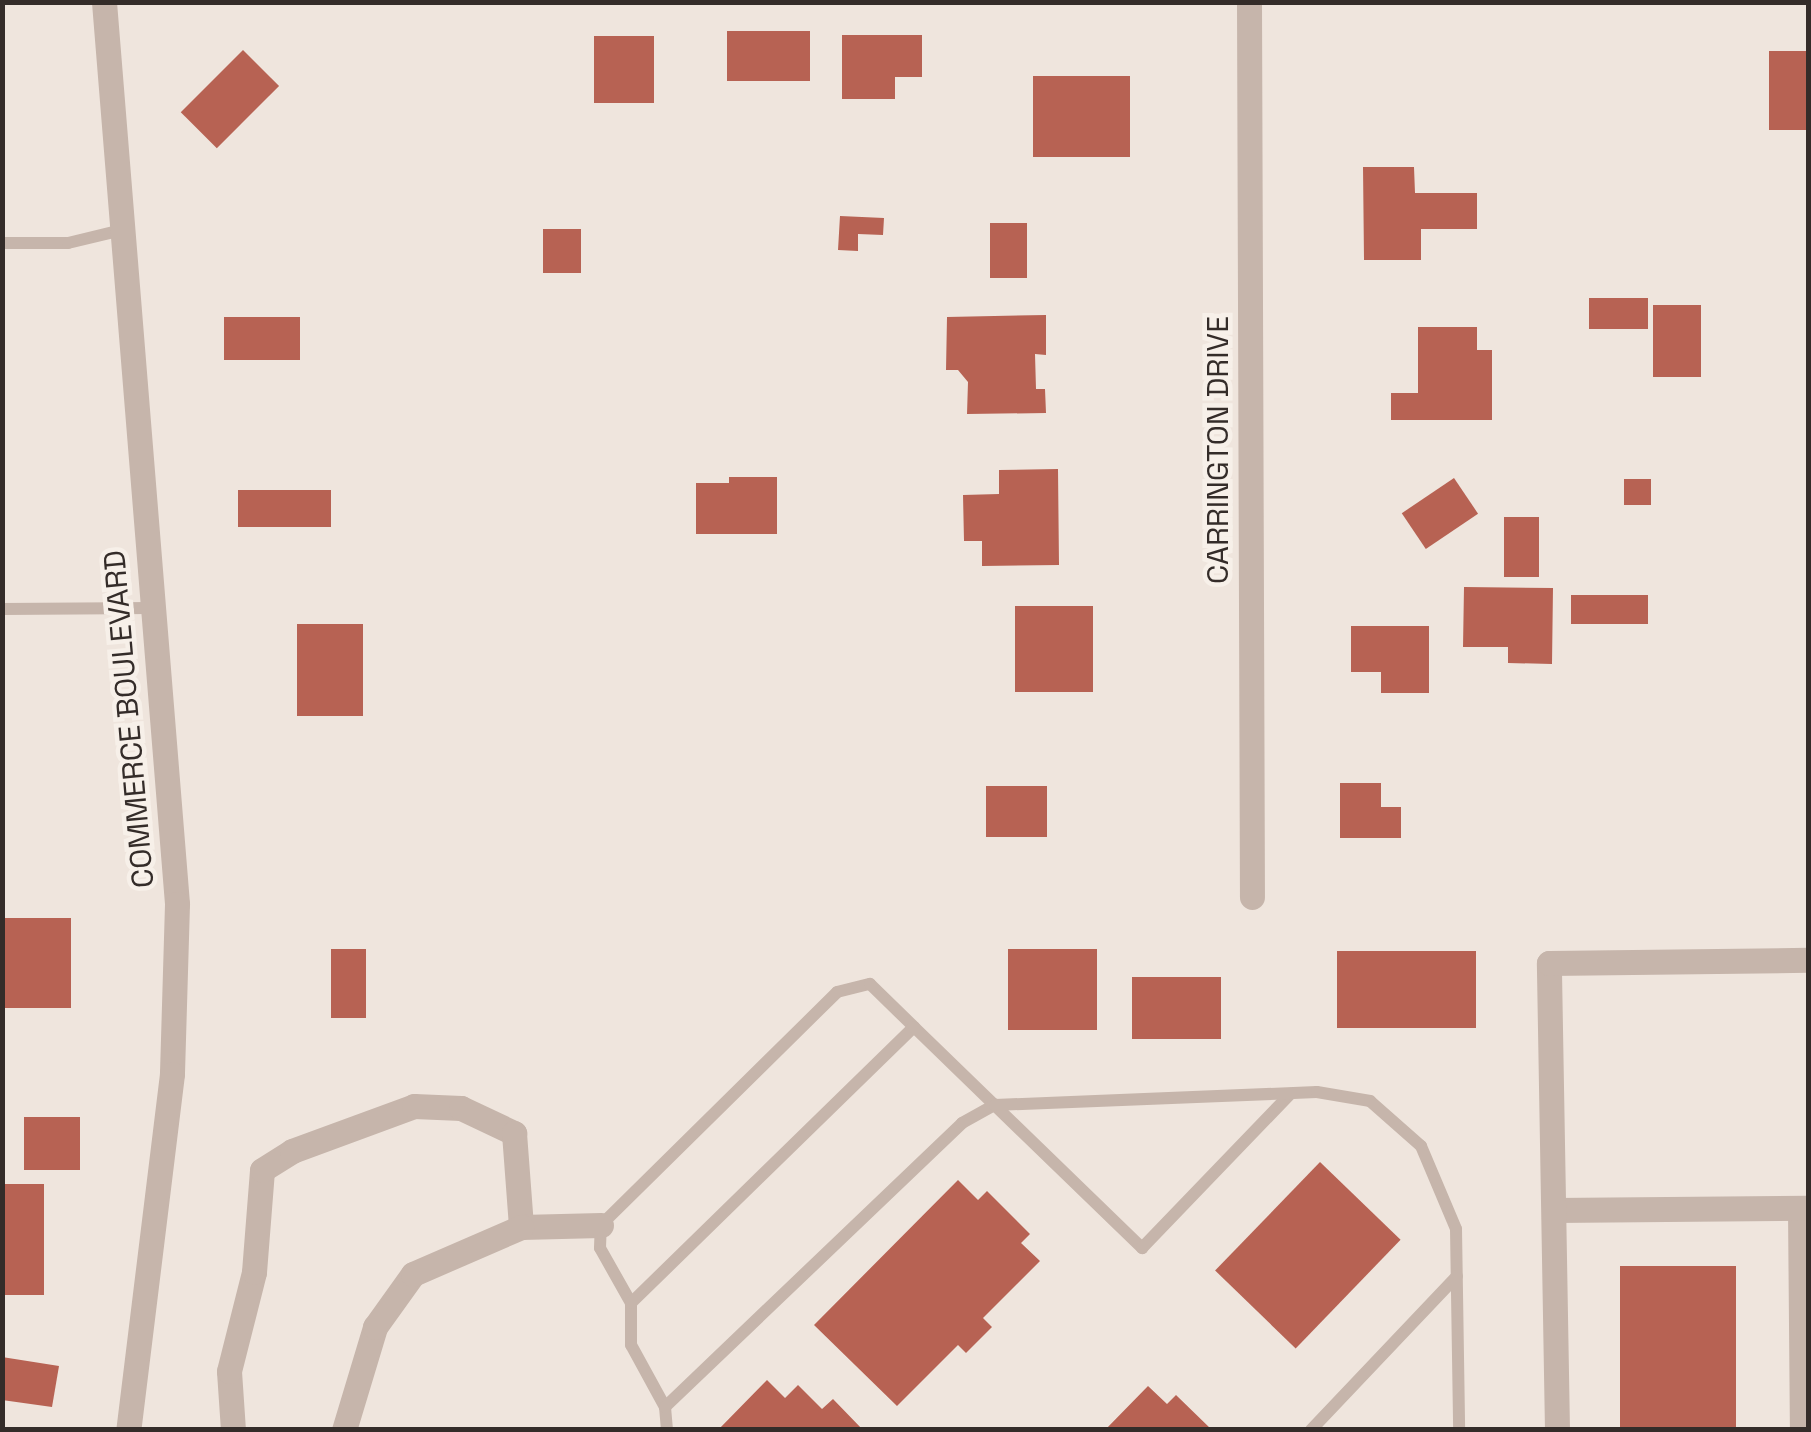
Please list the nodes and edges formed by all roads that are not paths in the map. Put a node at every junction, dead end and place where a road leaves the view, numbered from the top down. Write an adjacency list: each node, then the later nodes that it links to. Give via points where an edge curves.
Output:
1 (104, 2): 3 (street, COMMERCE BOULEVARD)
2 (1249, 2): 7 (street, CARRINGTON DRIVE)
3 (122, 230): 4 (lane, via 68,243); 5 (street, COMMERCE BOULEVARD)
4 (2, 243)
5 (153, 608): 6 (lane); 19 (street, COMMERCE BOULEVARD, via 176,904 172,1074)
6 (2, 610)
7 (1252, 897)
8 (1808, 960): 13 (street, via 1550,962)
9 (914, 1027): 11 (lane); 14 (lane, via 870,984 837,992); 17 (lane)
10 (1290, 1094): 11 (lane); 11 (lane, via 1142,1248); 16 (lane, via 1370,1101 1421,1146 1456,1230)
11 (995, 1105): 18 (lane, via 962,1123)
12 (1804, 1208): 13 (street); 26 (street)
13 (1554, 1210): 25 (street)
14 (601, 1225): 15 (street); 17 (lane, via 600,1248)
15 (520, 1227): 20 (street, via 514,1133 461,1108 414,1106 292,1150 262,1170 254,1272 229,1371); 21 (street, via 413,1274 375,1326)
16 (1457, 1276): 23 (lane); 24 (lane)
17 (631, 1303): 18 (lane, via 631,1345)
18 (665, 1408): 22 (lane)
19 (128, 1430)
20 (233, 1430)
21 (344, 1430)
22 (667, 1430)
23 (1311, 1430)
24 (1459, 1430)
25 (1557, 1430)
26 (1802, 1430)

